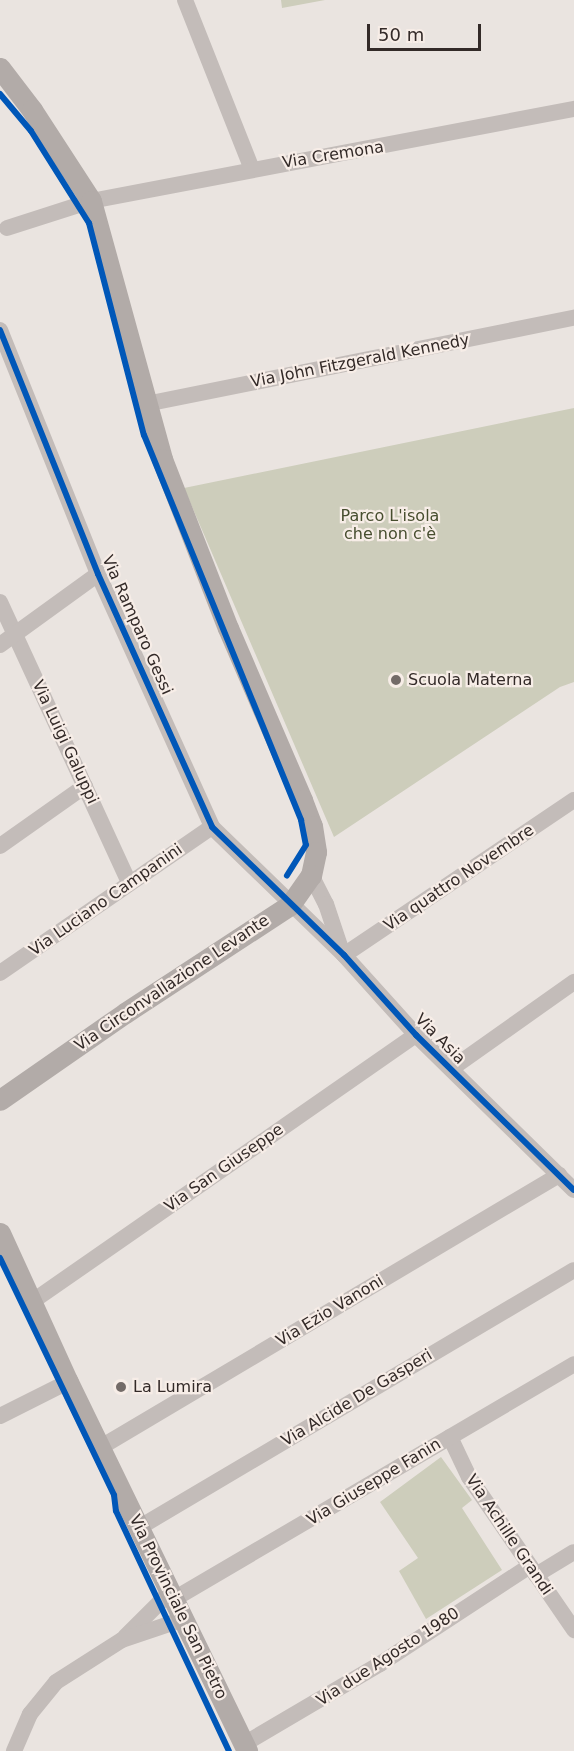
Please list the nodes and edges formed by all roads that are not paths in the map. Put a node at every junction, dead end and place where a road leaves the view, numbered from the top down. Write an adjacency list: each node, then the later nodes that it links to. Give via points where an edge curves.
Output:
1 (185, 0): 4 (street)
2 (0, 68): 5 (main road, Via Circonvallazione Levante, via 39,119)
3 (574, 109): 4 (street, Via Cremona)
4 (252, 170): 5 (street, Via Cremona)
5 (91, 201): 6 (street, Via Cremona); 9 (main road, Via Circonvallazione Levante)
6 (2, 230)
7 (574, 318): 9 (street, Via John Fitzgerald Kennedy)
8 (0, 330): 10 (street, Via Ramparo Gessi)
9 (146, 404): 18 (main road, Via Circonvallazione Levante, via 170,480 312,826 316,852)
10 (98, 574): 12 (street); 16 (street, Via Ramparo Gessi)
11 (0, 602): 12 (street, Via Luigi Galuppi)
12 (15, 634): 13 (street); 14 (street, Via Luigi Galuppi)
13 (0, 645)
14 (85, 786): 17 (street); 19 (street, Via Luigi Galuppi)
15 (574, 800): 21 (street, Via quattro Novembre)
16 (212, 827): 19 (street, Via Luciano Campanini); 20 (street, Via Ramparo Gessi)
17 (0, 846)
18 (311, 875): 20 (main road, Via Circonvallazione Levante); 21 (street, Via Asia)
19 (129, 883): 22 (street, Via Luciano Campanini)
20 (290, 905): 21 (street, Via Asia); 26 (main road, Via Circonvallazione Levante)
21 (344, 955): 24 (street, Via Asia)
22 (0, 973)
23 (574, 982): 25 (street)
24 (416, 1035): 25 (street, Via Asia); 31 (street, Via San Giuseppe)
25 (451, 1069): 27 (street, Via Asia)
26 (0, 1100)
27 (559, 1175): 28 (street, Via Asia); 36 (street, Via Ezio Vanoni)
28 (574, 1190)
29 (1, 1234): 31 (main road, Via Provinciale San Pietro)
30 (574, 1270): 37 (street, Via Alcide De Gasperi)
31 (33, 1300): 33 (main road, Via Provinciale San Pietro)
32 (574, 1364): 35 (street, Via Giuseppe Fanin)
33 (68, 1382): 34 (street); 36 (main road, Via Provinciale San Pietro)
34 (0, 1416)
35 (450, 1437): 39 (street, Via Achille Grandi, via 468,1477); 40 (street, Via Giuseppe Fanin)
36 (101, 1447): 37 (main road, Via Provinciale San Pietro)
37 (140, 1527): 40 (main road, Via Provinciale San Pietro)
38 (574, 1552): 39 (street, Via due Agosto 1980)
39 (533, 1570): 42 (street, Via Achille Grandi); 44 (street, Via due Agosto 1980)
40 (172, 1595): 41 (main road, Via Provinciale San Pietro); 43 (street, Via Giuseppe Fanin)
41 (184, 1619): 43 (street); 44 (main road, Via Provinciale San Pietro)
42 (574, 1630)
43 (122, 1640): 45 (street, via 56,1682 30,1714)
44 (246, 1748)
45 (14, 1751)

